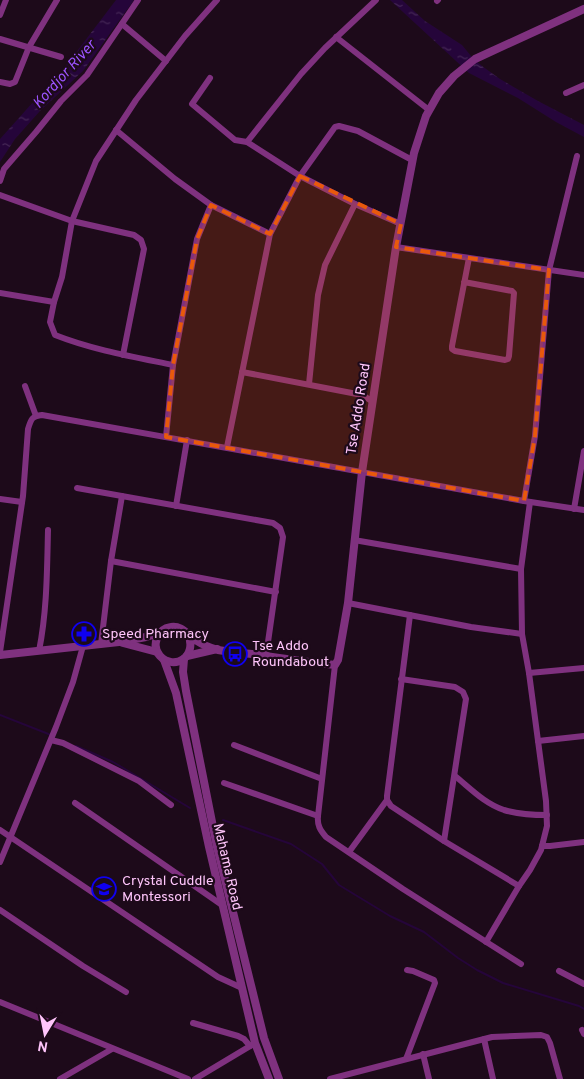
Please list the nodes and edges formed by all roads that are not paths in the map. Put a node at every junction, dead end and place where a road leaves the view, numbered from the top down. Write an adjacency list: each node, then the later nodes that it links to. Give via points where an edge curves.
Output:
1 (6, 0): 7 (street)
2 (57, 0): 11 (street)
3 (138, 0): 8 (street)
4 (217, 0): 13 (street)
5 (376, 0): 9 (street)
6 (584, 9): 18 (street, Tse Addo Road, via 475,59 454,76)
7 (0, 15)
8 (122, 24): 13 (street); 24 (street, via 87,74 60,101 4,169)
9 (336, 37): 18 (street); 20 (street, via 301,74)
10 (0, 39): 11 (street)
11 (29, 47): 12 (street); 15 (street, via 15,82)
12 (61, 57)
13 (166, 61): 19 (street)
14 (210, 78): 20 (street, via 192,104 234,140)
15 (0, 82)
16 (584, 85): 17 (street)
17 (566, 94)
18 (429, 110): 22 (street, Tse Addo Road)
19 (116, 130): 27 (street, via 174,179); 28 (street, via 96,160)
20 (247, 142): 23 (street)
21 (577, 156): 33 (street)
22 (412, 160): 23 (street, via 358,132 339,126); 29 (street, Tse Addo Road)
23 (300, 176): 26 (street); 30 (street)
24 (0, 181)
25 (0, 195): 28 (street)
26 (354, 204): 29 (street); 41 (street, via 325,265 318,295)
27 (211, 205): 30 (street); 39 (street, via 197,239)
28 (72, 221): 37 (street); 38 (street, via 134,235 141,240 144,249)
29 (401, 224): 31 (street, Tse Addo Road)
30 (270, 234): 40 (street)
31 (396, 247): 32 (street); 43 (street, Tse Addo Road)
32 (469, 258): 33 (street); 35 (street)
33 (549, 270): 34 (street); 54 (street)
34 (584, 275)
35 (464, 282): 35 (street, via 452,349 508,359 514,293)
36 (0, 293): 37 (street)
37 (54, 302): 38 (street, via 50,322 55,335)
38 (124, 355): 39 (street)
39 (174, 365): 45 (street)
40 (242, 372): 41 (street); 47 (street)
41 (310, 384): 43 (street, via 357,394)
42 (25, 386): 44 (street)
43 (373, 402): 49 (street, Tse Addo Road)
44 (36, 416): 45 (street); 53 (street, via 28,429)
45 (166, 437): 46 (street)
46 (187, 440): 47 (street); 55 (street)
47 (227, 447): 49 (street)
48 (584, 451): 56 (street)
49 (362, 472): 54 (street); 59 (street, Tse Addo Road)
50 (77, 488): 51 (street)
51 (122, 496): 55 (street); 60 (street)
52 (0, 499): 53 (street)
53 (22, 502): 74 (street)
54 (527, 502): 56 (street); 61 (street)
55 (176, 506): 62 (street, via 273,523 280,528 283,537)
56 (574, 509): 57 (street)
57 (584, 510)
58 (48, 530): 72 (street, via 44,628)
59 (354, 540): 61 (street); 63 (street, Tse Addo Road)
60 (112, 561): 62 (street); 69 (street)
61 (521, 569): 67 (street)
62 (276, 592): 75 (street)
63 (348, 603): 64 (street); 78 (street, Tse Addo Road)
64 (410, 615): 67 (street); 81 (street)
65 (160, 633): 66 (street, via 177,627); 68 (street); 73 (street, via 156,639)
66 (188, 634): 71 (street); 76 (street, via 191,646)
67 (522, 634): 80 (street)
68 (119, 642): 69 (street); 73 (street)
69 (101, 644): 70 (street)
70 (83, 646): 72 (street); 83 (street)
71 (217, 649): 75 (street); 76 (street)
72 (39, 651): 74 (street)
73 (157, 652): 77 (street)
74 (0, 653)
75 (266, 656): 78 (street)
76 (185, 657): 77 (street, via 178,662); 123 (street, Mahama Road, via 186,692 217,847 264,1038)
77 (164, 660): 102 (street, Mahama Road, via 176,693)
78 (335, 665): 87 (street)
79 (584, 668): 80 (street)
80 (529, 673): 84 (street)
81 (401, 679): 86 (street, via 456,687 463,692 466,698); 89 (street)
82 (584, 736): 84 (street)
83 (52, 739): 91 (street, via 139,781); 95 (street)
84 (538, 741): 92 (street)
85 (234, 745): 87 (street)
86 (455, 776): 92 (street, via 503,809 528,815); 96 (street)
87 (322, 779): 93 (street)
88 (224, 783): 93 (street)
89 (387, 800): 96 (street); 99 (street)
90 (75, 803): 102 (street)
91 (171, 805)
92 (547, 815): 98 (street)
93 (318, 816): 99 (street, via 320,830)
94 (0, 830): 95 (street)
95 (10, 836): 100 (street); 109 (street, via 218,977)
96 (444, 841): 101 (street)
97 (584, 842): 98 (street)
98 (542, 846): 101 (street)
99 (348, 852): 104 (street)
100 (0, 862)
101 (519, 886): 104 (street)
102 (222, 905): 109 (street, Mahama Road)
103 (0, 910): 110 (street)
104 (486, 942): 105 (street)
105 (521, 964)
106 (407, 970): 117 (street, via 435,983)
107 (559, 971): 108 (street)
108 (584, 984)
109 (242, 988): 114 (street, Mahama Road)
110 (126, 992)
111 (0, 1002): 115 (street)
112 (193, 1023): 114 (street, via 238,1036)
113 (484, 1039): 116 (street); 127 (street); 128 (street, via 546,1037)
114 (253, 1044): 121 (street); 122 (street, Mahama Road)
115 (112, 1048): 119 (street); 120 (street)
116 (423, 1054): 117 (street); 126 (street)
117 (406, 1059): 118 (street)
118 (363, 1070): 124 (street); 125 (street)
119 (60, 1079)
120 (188, 1079)
121 (195, 1079)
122 (269, 1079)
123 (279, 1079)
124 (330, 1079)
125 (366, 1079)
126 (429, 1079)
127 (493, 1079)
128 (560, 1079)

